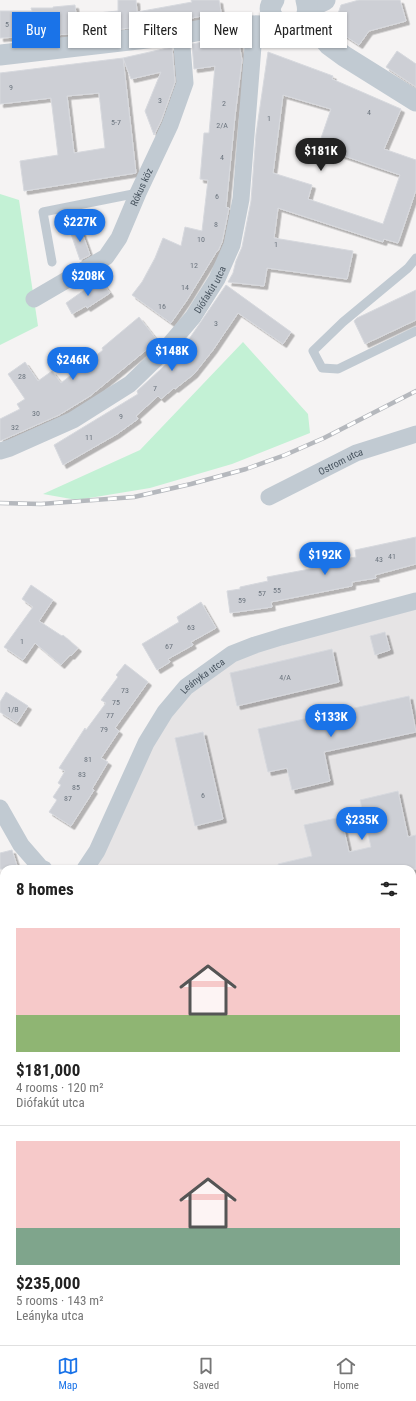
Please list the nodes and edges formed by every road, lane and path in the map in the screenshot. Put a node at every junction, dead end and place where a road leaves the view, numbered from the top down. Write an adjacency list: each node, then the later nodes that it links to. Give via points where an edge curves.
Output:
1 (274, 0): 2 (street)
2 (271, 12)
3 (260, 24): 4 (street)
4 (256, 25): 5 (street, via 227,24); 17 (street, Diófakút utca, via 241,200 232,245 217,279 193,317 164,351 130,384 73,420)
5 (192, 32)
6 (129, 40): 9 (street)
7 (182, 48): 11 (street, Rókus köz, via 185,84 170,125)
8 (322, 48): 10 (street, via 344,56)
9 (0, 55)
10 (416, 101)
11 (138, 193): 13 (lane, via 43,212); 14 (street, Rókus köz, via 119,238 106,257)
12 (416, 258): 15 (lane, via 314,351 322,368 338,368)
13 (52, 262)
14 (34, 299)
15 (416, 331)
16 (416, 434): 18 (street, Ostrom utca, via 356,453)
17 (0, 451)
18 (269, 497)
19 (416, 601): 22 (street, Leányka utca, via 255,645 232,654 186,687 165,712 146,743 97,851)
20 (0, 808): 21 (street, via 21,845)
21 (38, 865)
22 (88, 865)

